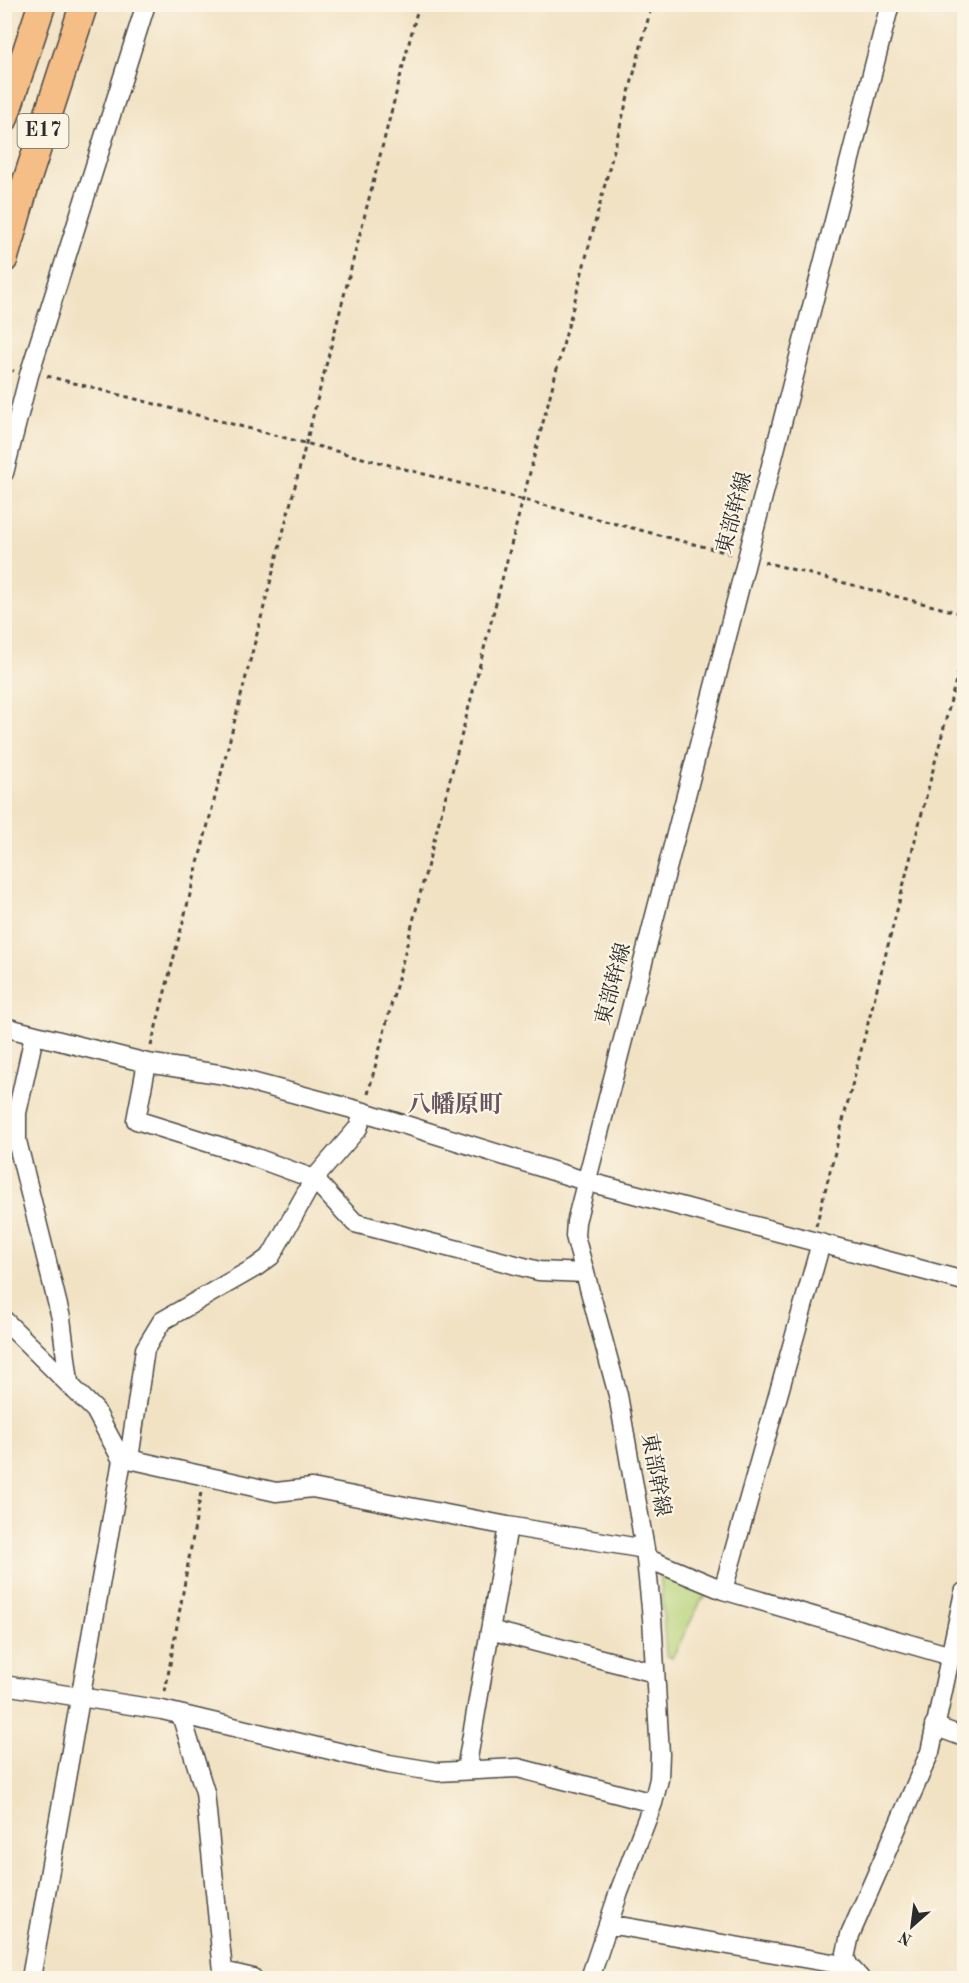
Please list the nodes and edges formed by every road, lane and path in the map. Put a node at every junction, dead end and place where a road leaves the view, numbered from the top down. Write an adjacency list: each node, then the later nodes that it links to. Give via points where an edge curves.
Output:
1 (42, 4): 7 (highway, E17)
2 (84, 4): 8 (highway, E17)
3 (146, 4): 10 (street)
4 (419, 4): 11 (path)
5 (652, 4): 13 (path)
6 (890, 4): 14 (street, 東部幹線)
7 (4, 119)
8 (4, 259)
9 (4, 368): 10 (path)
10 (29, 375): 11 (path, via 43,375); 12 (street)
11 (305, 443): 13 (path); 19 (path)
12 (4, 473)
13 (523, 498): 14 (path); 20 (path)
14 (746, 558): 15 (path); 22 (street, 東部幹線)
15 (964, 614)
16 (964, 650): 23 (path)
17 (4, 1028): 18 (street)
18 (34, 1036): 19 (street); 27 (street, via 16,1113 17,1142 61,1318)
19 (147, 1063): 20 (street, via 225,1075); 21 (street, via 136,1120)
20 (364, 1112): 21 (street, via 358,1128); 22 (street)
21 (314, 1179): 24 (street, via 355,1223 539,1271); 28 (street, via 271,1256 162,1320 145,1349)
22 (585, 1181): 23 (street); 24 (street, 東部幹線, via 575,1236)
23 (816, 1242): 25 (street); 32 (street)
24 (585, 1273): 31 (street, 東部幹線, via 618,1395)
25 (964, 1281)
26 (4, 1320): 27 (street)
27 (69, 1382): 28 (street, via 95,1410)
28 (125, 1459): 29 (street); 38 (street)
29 (204, 1475): 30 (street, via 276,1492 312,1488); 39 (path)
30 (508, 1526): 31 (street); 34 (street)
31 (646, 1554): 32 (street); 36 (street, 東部幹線)
32 (723, 1590): 35 (street)
33 (964, 1592): 35 (street)
34 (490, 1630): 36 (street); 43 (street)
35 (951, 1656): 41 (street)
36 (655, 1673): 44 (street, 東部幹線, via 660,1767)
37 (4, 1685): 38 (street)
38 (80, 1697): 39 (street); 48 (street)
39 (162, 1710): 40 (street)
40 (181, 1715): 43 (street, via 389,1764 438,1772); 47 (street, via 205,1792)
41 (934, 1726): 42 (street); 46 (street, via 930,1752 850,1935 845,1958)
42 (964, 1737)
43 (466, 1770): 44 (street, via 518,1768)
44 (653, 1803): 45 (street, 東部幹線)
45 (608, 1923): 46 (street); 50 (street, 東部幹線)
46 (855, 1972)
47 (221, 1975): 49 (street)
48 (31, 1978)
49 (253, 1978)
50 (590, 1978)

